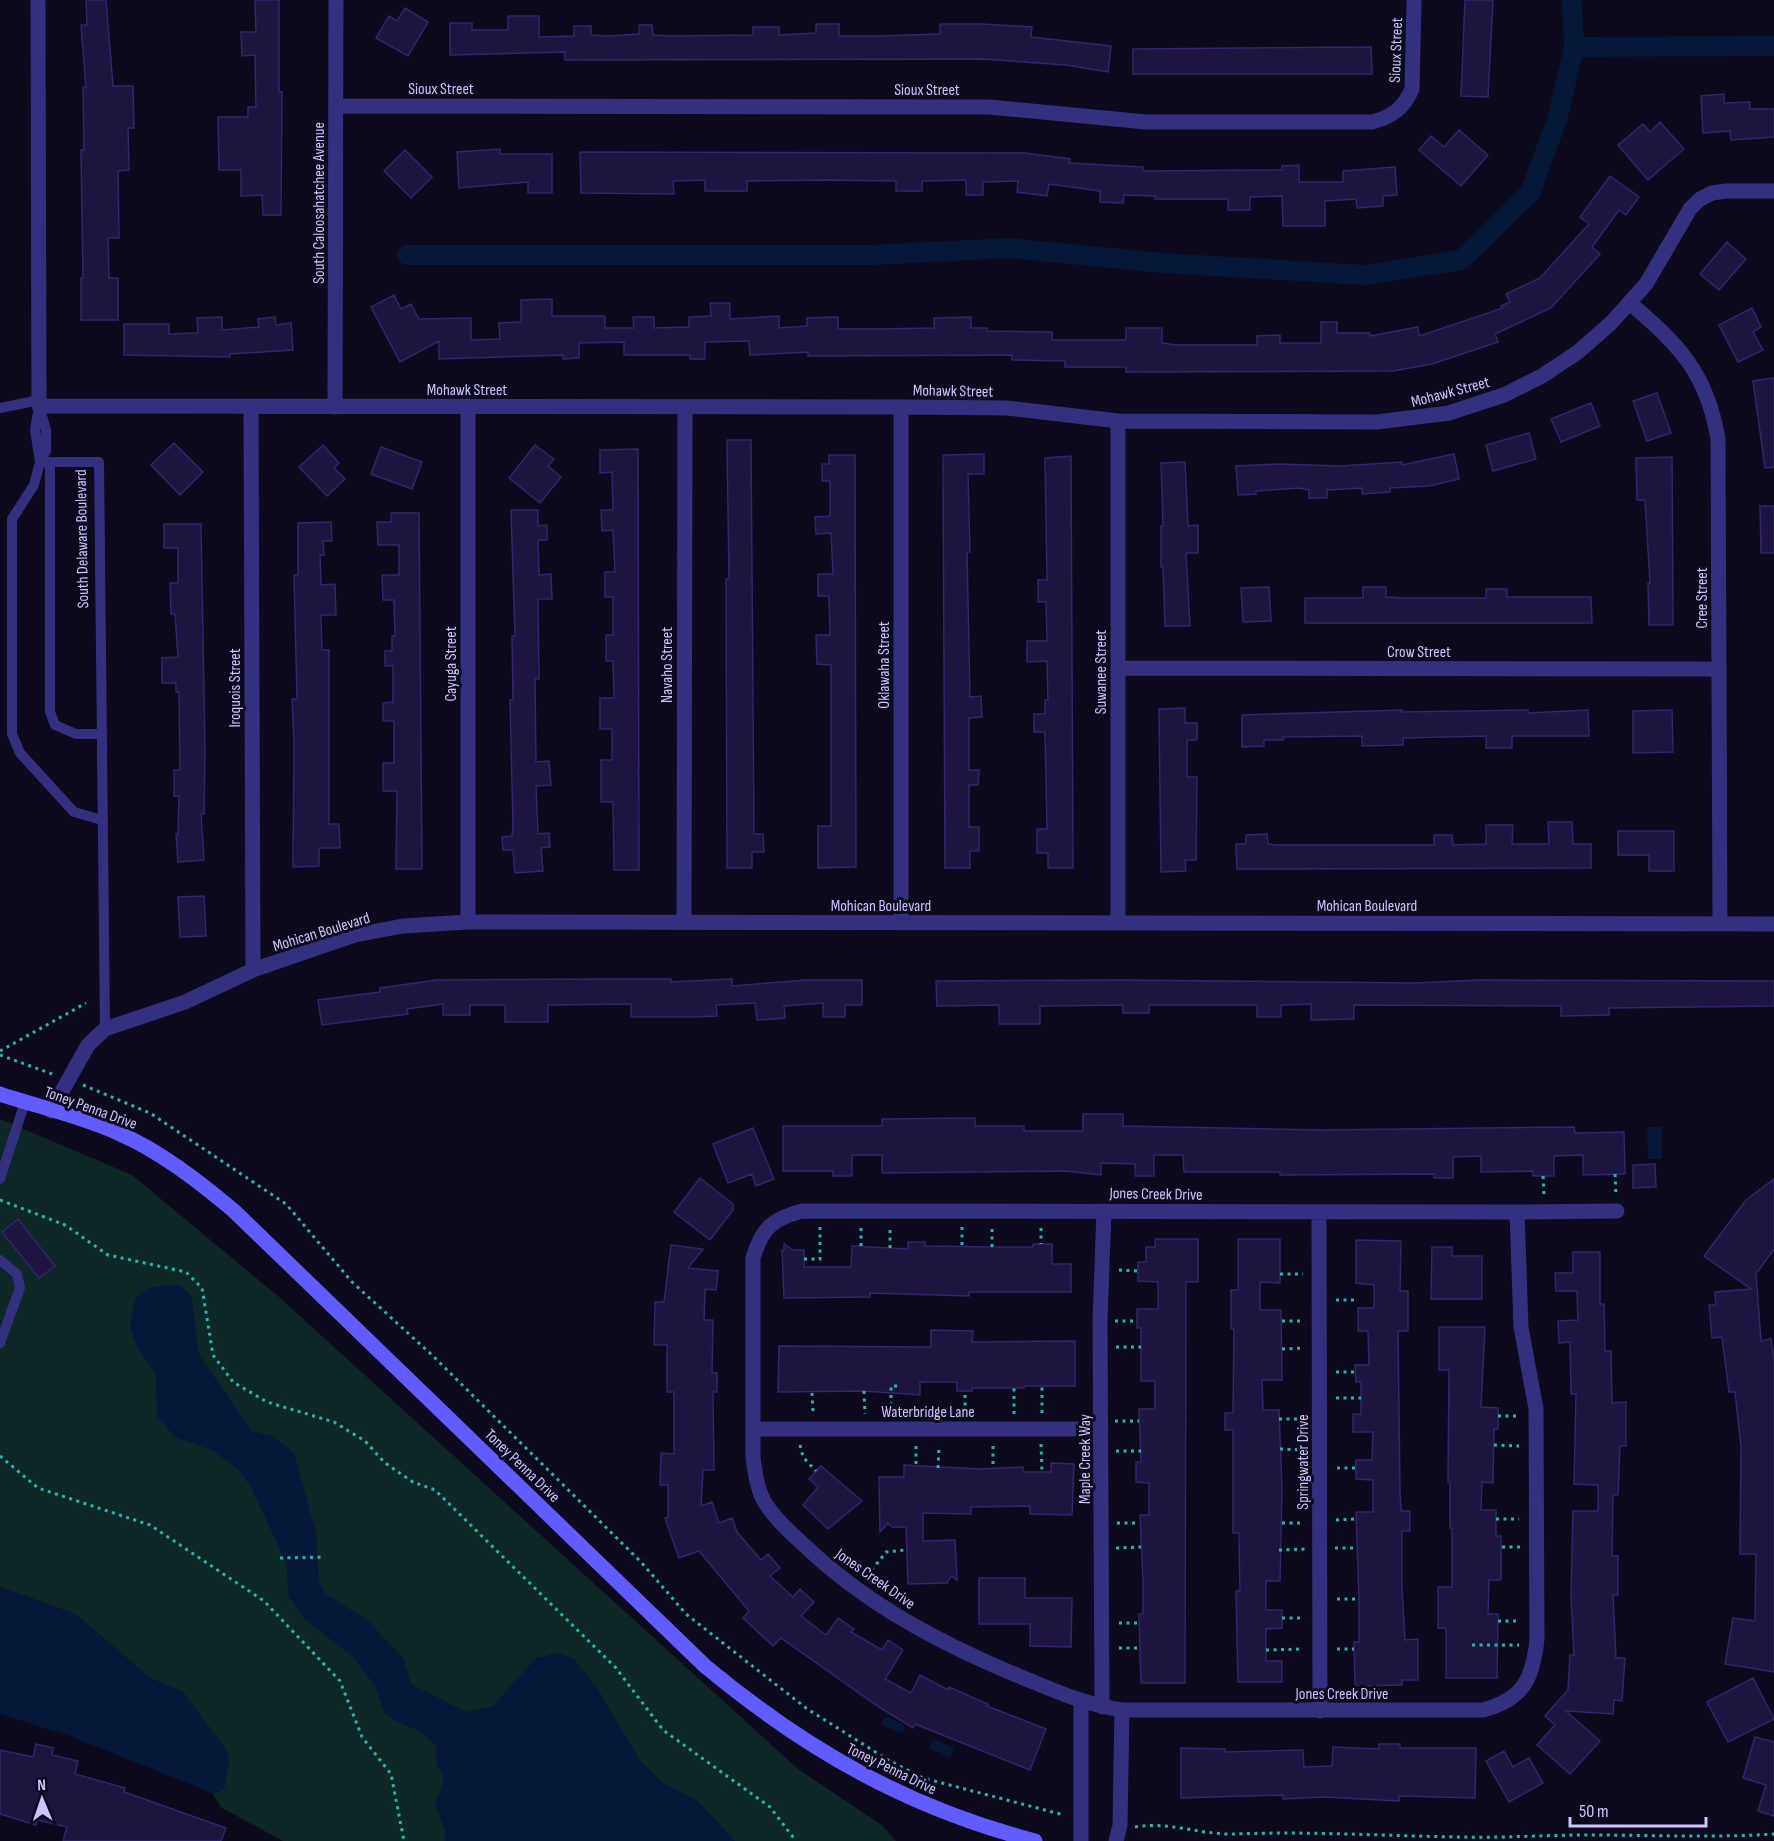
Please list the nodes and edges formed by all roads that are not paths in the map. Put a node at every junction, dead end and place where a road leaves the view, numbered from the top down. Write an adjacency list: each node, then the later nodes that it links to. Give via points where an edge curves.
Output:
1 (38, 0): 7 (street)
2 (336, 0): 4 (street, South Caloosahatchee Avenue)
3 (1414, 0): 4 (street, Sioux Street, via 1412,89 1397,112 1372,122 1146,122 989,107)
4 (336, 106): 10 (street, South Caloosahatchee Avenue)
5 (1774, 191): 6 (street, Mohawk Street, via 1726,191 1700,199)
6 (1630, 303): 14 (street, Mohawk Street, via 1578,352 1542,376 1503,395 1449,413 1377,422); 17 (street, Cree Street, via 1685,355 1705,388 1714,413 1718,439)
7 (39, 403): 8 (street, Mohawk Street); 13 (lane); 15 (lane, via 46,440)
8 (251, 406): 10 (street, Mohawk Street); 26 (street, Iroquois Street)
9 (468, 406): 10 (street, Mohawk Street); 11 (street, Mohawk Street); 20 (street, Cayuga Street)
10 (335, 407)
11 (685, 407): 12 (street, Mohawk Street); 21 (street, Navaho Street)
12 (901, 407): 14 (street, Mohawk Street, via 1007,408); 22 (street, Oklawaha Street)
13 (0, 408)
14 (1118, 421): 16 (street, Suwanee Street)
15 (45, 462): 18 (lane, via 50,712 54,725 63,730); 18 (lane, South Delaware Boulevard, via 99,462); 19 (lane, via 12,519 12,734 20,753 74,812)
16 (1118, 668): 17 (street, Crow Street); 23 (street, Suwanee Street)
17 (1719, 669): 24 (street, Cree Street)
18 (101, 734): 19 (lane, South Delaware Boulevard)
19 (102, 820): 27 (lane, South Delaware Boulevard)
20 (468, 922): 21 (street, Mohican Boulevard); 26 (street, Mohican Boulevard, via 355,935)
21 (684, 922): 22 (street, Mohican Boulevard)
22 (902, 923): 23 (street, Mohican Boulevard)
23 (1118, 923): 24 (street, Mohican Boulevard)
24 (1720, 924): 25 (street, Mohican Boulevard)
25 (1774, 924)
26 (253, 970): 27 (street, Mohican Boulevard, via 185,1002)
27 (105, 1029): 30 (street, Mohican Boulevard, via 88,1045)
28 (0, 1094): 29 (street, Toney Penna Drive)
29 (25, 1102): 30 (street, Toney Penna Drive); 31 (lane)
30 (51, 1111): 44 (street, Toney Penna Drive, via 127,1137 164,1158 233,1210 705,1666 749,1702 833,1760 893,1791 945,1814)
31 (0, 1179)
32 (1104, 1211): 35 (street, Jones Creek Drive); 38 (street, Maple Creek Way); 39 (street, Jones Creek Drive, via 820,1211 784,1216 758,1239 753,1258)
33 (1617, 1211): 34 (street, Jones Creek Drive)
34 (1517, 1212): 35 (street, Jones Creek Drive); 43 (street, Jones Creek Drive, via 1521,1327 1536,1416 1537,1621 1533,1668 1515,1696 1482,1710)
35 (1319, 1213): 43 (street, Springwater Drive)
36 (0, 1260): 37 (lane, via 17,1274 20,1288)
37 (0, 1343)
38 (1102, 1425): 39 (street, Waterbridge Lane, via 1041,1429); 41 (street, Maple Creek Way)
39 (754, 1429): 40 (street, Jones Creek Drive, via 753,1460 764,1500 782,1524 857,1590 938,1640)
40 (1081, 1701): 41 (street, Jones Creek Drive); 45 (street)
41 (1102, 1707): 42 (street, Jones Creek Drive)
42 (1122, 1710): 43 (street, Jones Creek Drive); 46 (street, via 1120,1826)
43 (1320, 1711)
44 (1035, 1841)
45 (1081, 1841)
46 (1116, 1841)

